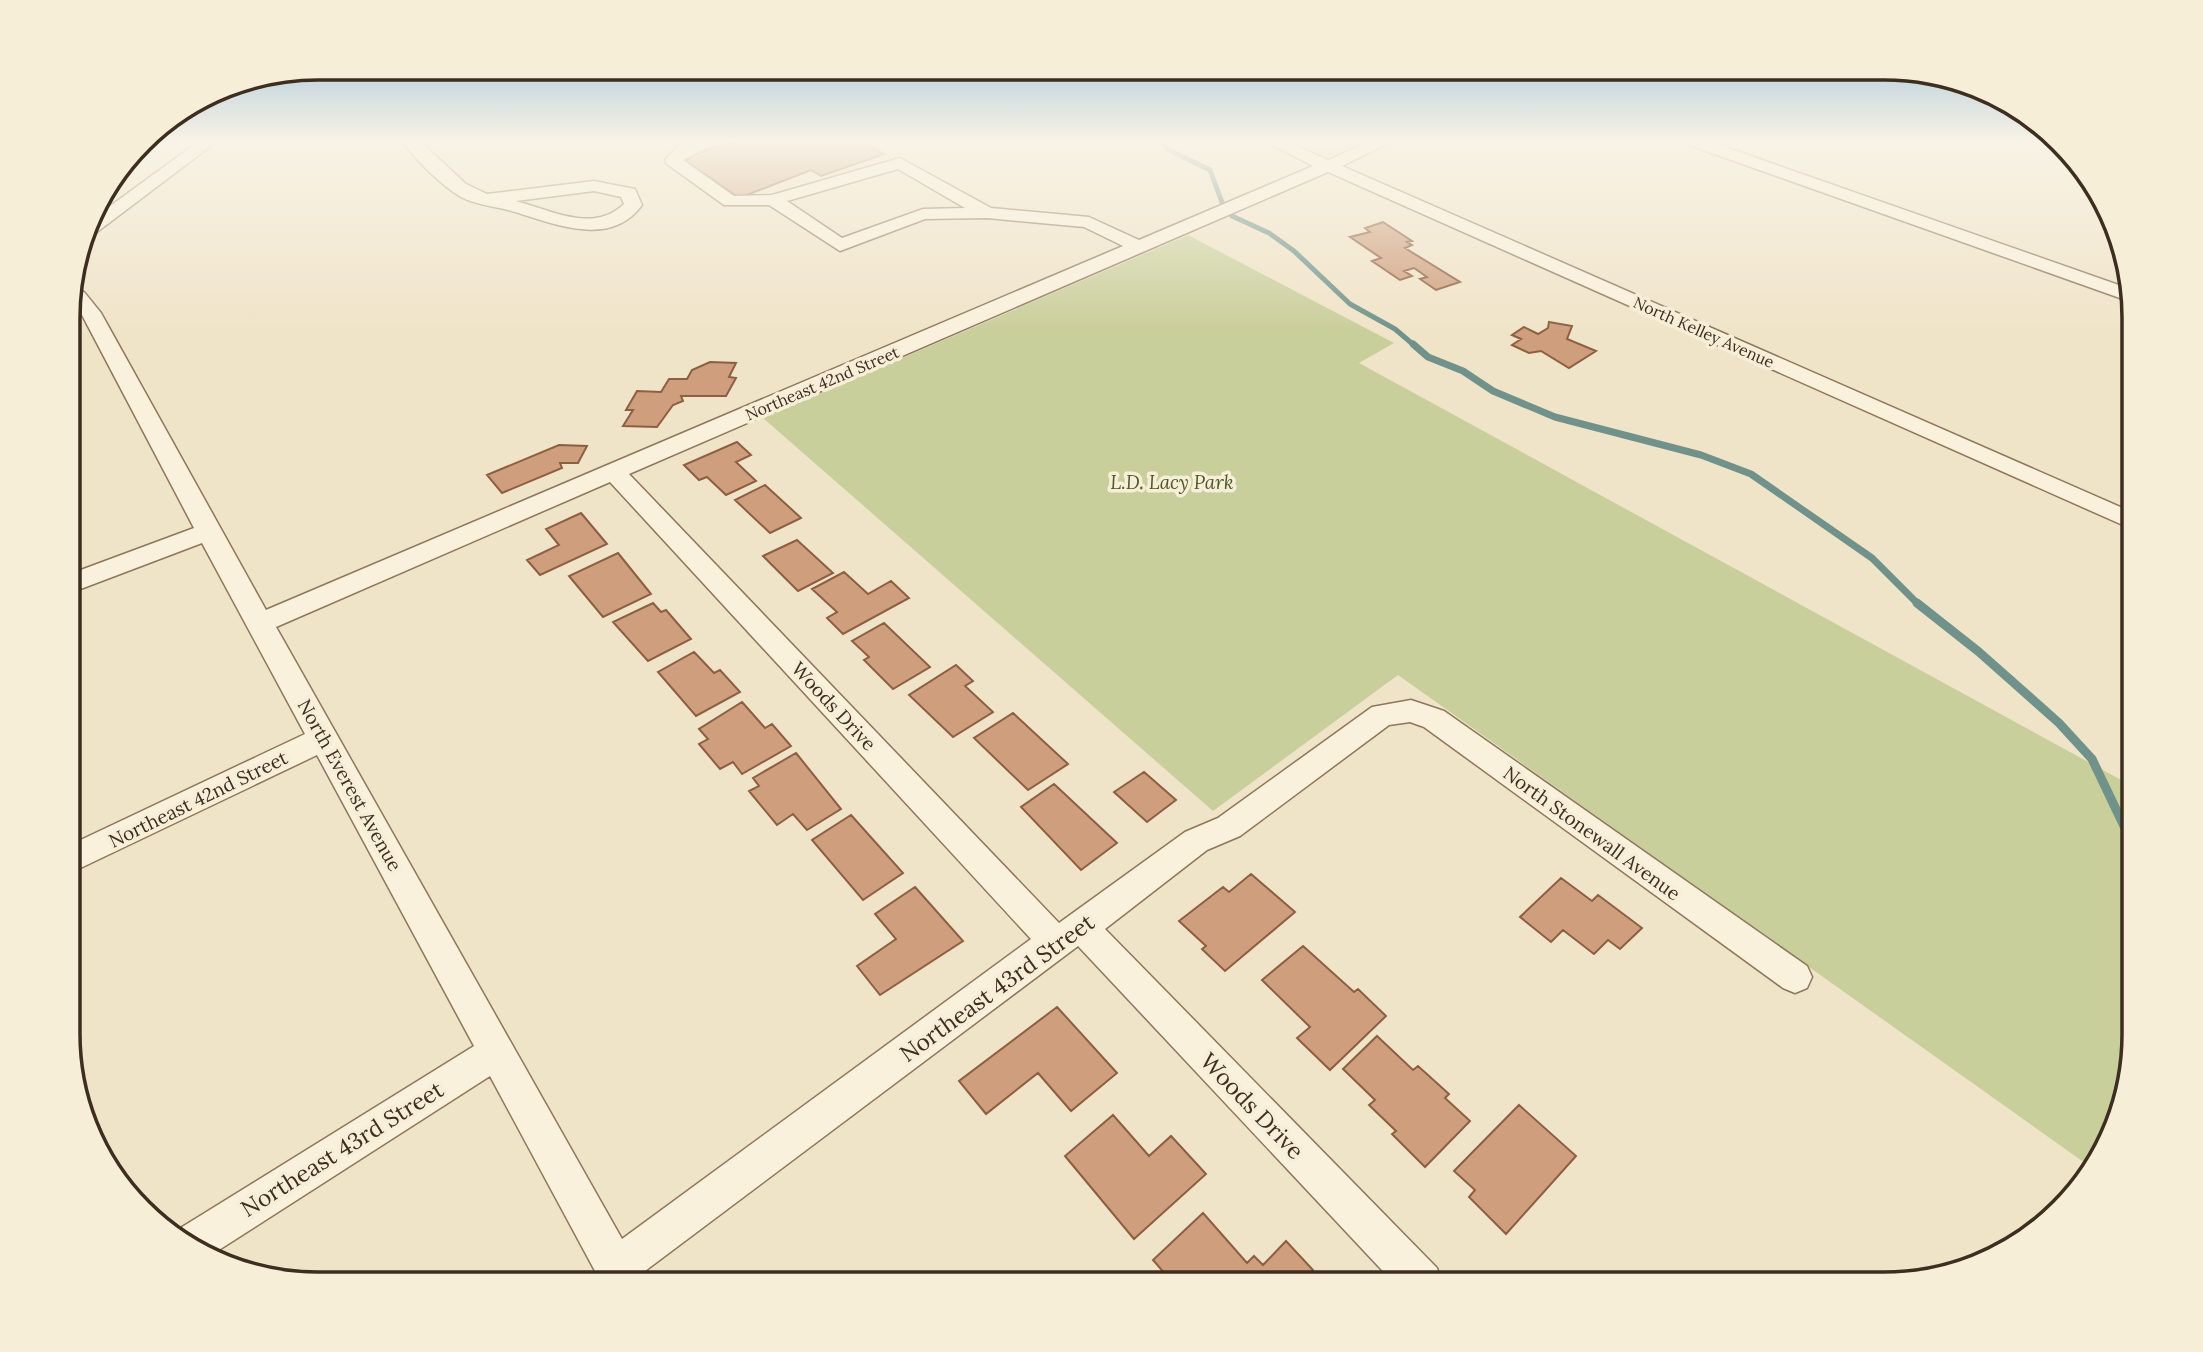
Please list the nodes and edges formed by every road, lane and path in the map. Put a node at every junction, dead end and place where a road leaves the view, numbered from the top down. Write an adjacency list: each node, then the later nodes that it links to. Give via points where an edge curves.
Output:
1 (122, 205): 10 (street)
2 (508, 205): 3 (street, via 578,225 604,224 625,216)
3 (634, 205)
4 (781, 205): 9 (street, via 840,245 923,214)
5 (973, 205): 9 (street)
6 (1236, 205): 11 (street, Northeast 42nd Street)
7 (1416, 205): 15 (street, North Kelley Avenue)
8 (1873, 205): 12 (street)
9 (987, 213): 11 (street, via 1089,222)
10 (103, 219)
11 (1139, 247): 14 (street, Northeast 42nd Street)
12 (2121, 293)
13 (82, 299): 16 (street, North Everest Avenue)
14 (614, 472): 18 (street, Northeast 42nd Street); 22 (street, Woods Drive)
15 (2122, 517)
16 (209, 531): 17 (street); 18 (street, North Everest Avenue)
17 (80, 580)
18 (260, 623): 20 (street, North Everest Avenue)
19 (1382, 715): 22 (street, Northeast 43rd Street, via 1229,827 1196,841); 23 (street, North Stonewall Avenue, via 1411,711 1434,719)
20 (325, 738): 21 (street, Northeast 42nd Street); 24 (street, North Everest Avenue)
21 (80, 855)
22 (1069, 934): 26 (street, Woods Drive); 28 (street, Northeast 43rd Street)
23 (1795, 977)
24 (495, 1053): 25 (street, Northeast 43rd Street); 27 (street, North Everest Avenue)
25 (199, 1239)
26 (1410, 1271)
27 (618, 1272)
28 (626, 1272)

